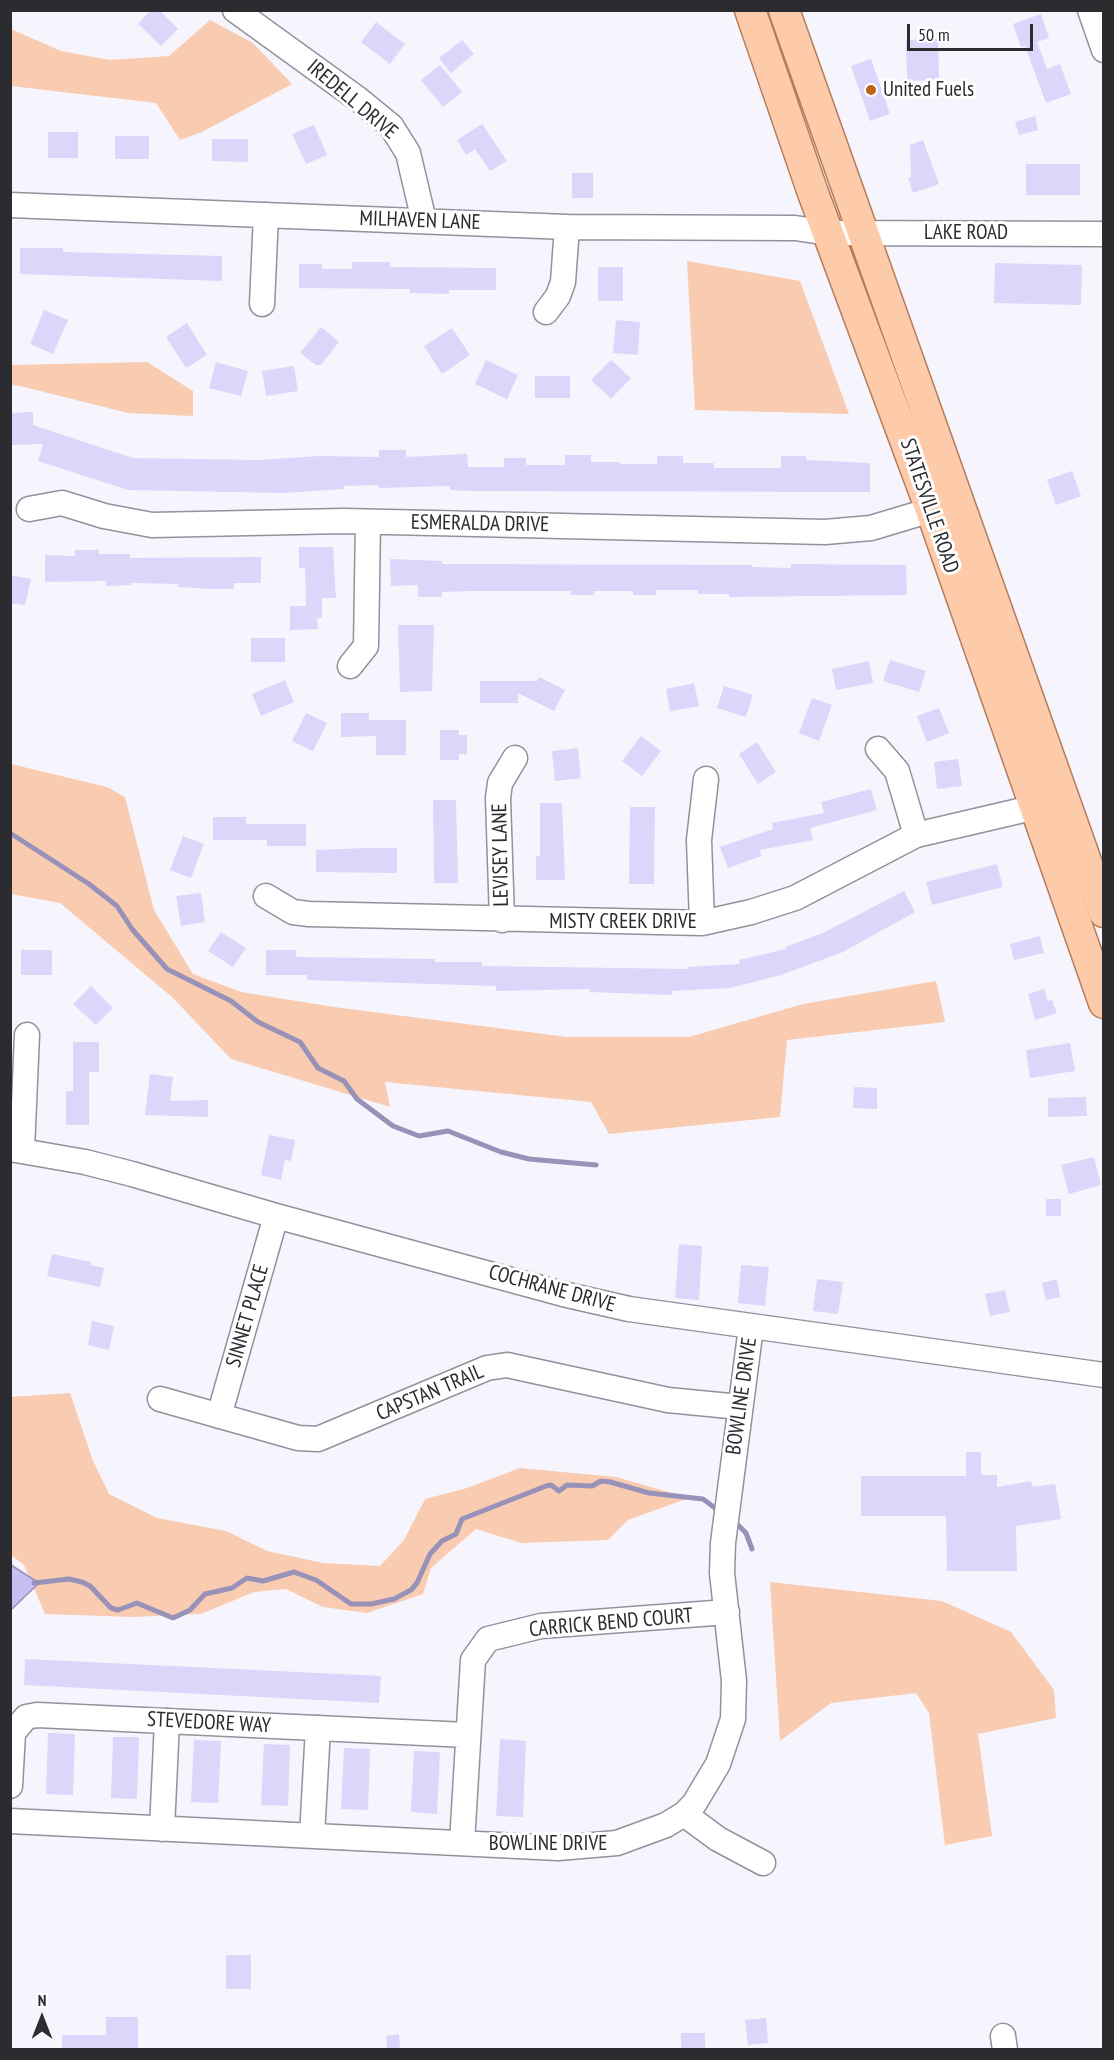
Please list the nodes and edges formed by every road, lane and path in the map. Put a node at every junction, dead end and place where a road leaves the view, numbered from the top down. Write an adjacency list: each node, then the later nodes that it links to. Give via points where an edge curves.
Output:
1 (235, 10): 8 (street, IREDELL DRIVE, via 391,126 408,153)
2 (750, 10): 10 (main road, STATESVILLE ROAD)
3 (784, 10): 11 (main road, STATESVILLE ROAD)
4 (1090, 10): 5 (street)
5 (1104, 50)
6 (10, 205): 7 (street, MILHAVEN LANE)
7 (266, 215): 8 (street, MILHAVEN LANE); 13 (street)
8 (424, 221): 9 (street, MILHAVEN LANE)
9 (567, 227): 10 (street, MILHAVEN LANE, via 795,228); 14 (street, via 563,282)
10 (829, 232): 11 (street, LAKE ROAD); 16 (main road, STATESVILLE ROAD)
11 (863, 232): 12 (street, LAKE ROAD); 25 (main road, STATESVILLE ROAD)
12 (1104, 234)
13 (262, 304)
14 (546, 312)
15 (29, 509): 17 (street, ESMERALDA DRIVE, via 62,503 152,525)
16 (931, 510): 17 (street, ESMERALDA DRIVE, via 871,528 825,532); 22 (main road, STATESVILLE ROAD)
17 (368, 522): 18 (street, via 366,646)
18 (350, 666)
19 (878, 749): 23 (street, via 897,771)
20 (514, 758): 26 (street, LEVISEY LANE, via 500,783 498,798)
21 (706, 779): 27 (street, via 699,840)
22 (1036, 807): 23 (street, MISTY CREEK DRIVE); 28 (main road, STATESVILLE ROAD)
23 (916, 835): 27 (street, MISTY CREEK DRIVE, via 795,898)
24 (266, 896): 26 (street, MISTY CREEK DRIVE, via 293,912 309,914)
25 (1104, 912)
26 (502, 920): 27 (street, MISTY CREEK DRIVE)
27 (702, 923)
28 (1104, 1003)
29 (27, 1035): 30 (street)
30 (16, 1150): 31 (street, COCHRANE DRIVE, via 113,1169)
31 (276, 1216): 32 (street, COCHRANE DRIVE, via 563,1294 629,1309); 36 (street, SINNET PLACE)
32 (751, 1327): 33 (street, COCHRANE DRIVE); 35 (street, BOWLINE DRIVE)
33 (1104, 1375)
34 (160, 1399): 36 (street, CAPSTAN TRAIL)
35 (740, 1407): 36 (street, CAPSTAN TRAIL, via 668,1400 507,1365 487,1368 318,1439 298,1438); 37 (street, BOWLINE DRIVE, via 723,1543)
36 (219, 1416)
37 (727, 1612): 40 (street, CARRICK BEND COURT, via 540,1626 488,1639 473,1660); 42 (street, BOWLINE DRIVE, via 734,1681 733,1719 718,1764)
38 (167, 1721): 39 (street, STEVEDORE WAY); 41 (street, STEVEDORE WAY, via 26,1717 13,1733); 44 (street)
39 (318, 1728): 40 (street, STEVEDORE WAY); 45 (street)
40 (467, 1735): 46 (street, CARRICK BEND COURT)
41 (10, 1786)
42 (684, 1814): 46 (street, BOWLINE DRIVE, via 617,1843 558,1848); 47 (street, via 718,1839)
43 (10, 1821): 44 (street, BOWLINE DRIVE)
44 (162, 1829): 45 (street, BOWLINE DRIVE)
45 (312, 1836): 46 (street, BOWLINE DRIVE)
46 (462, 1843)
47 (763, 1863)

